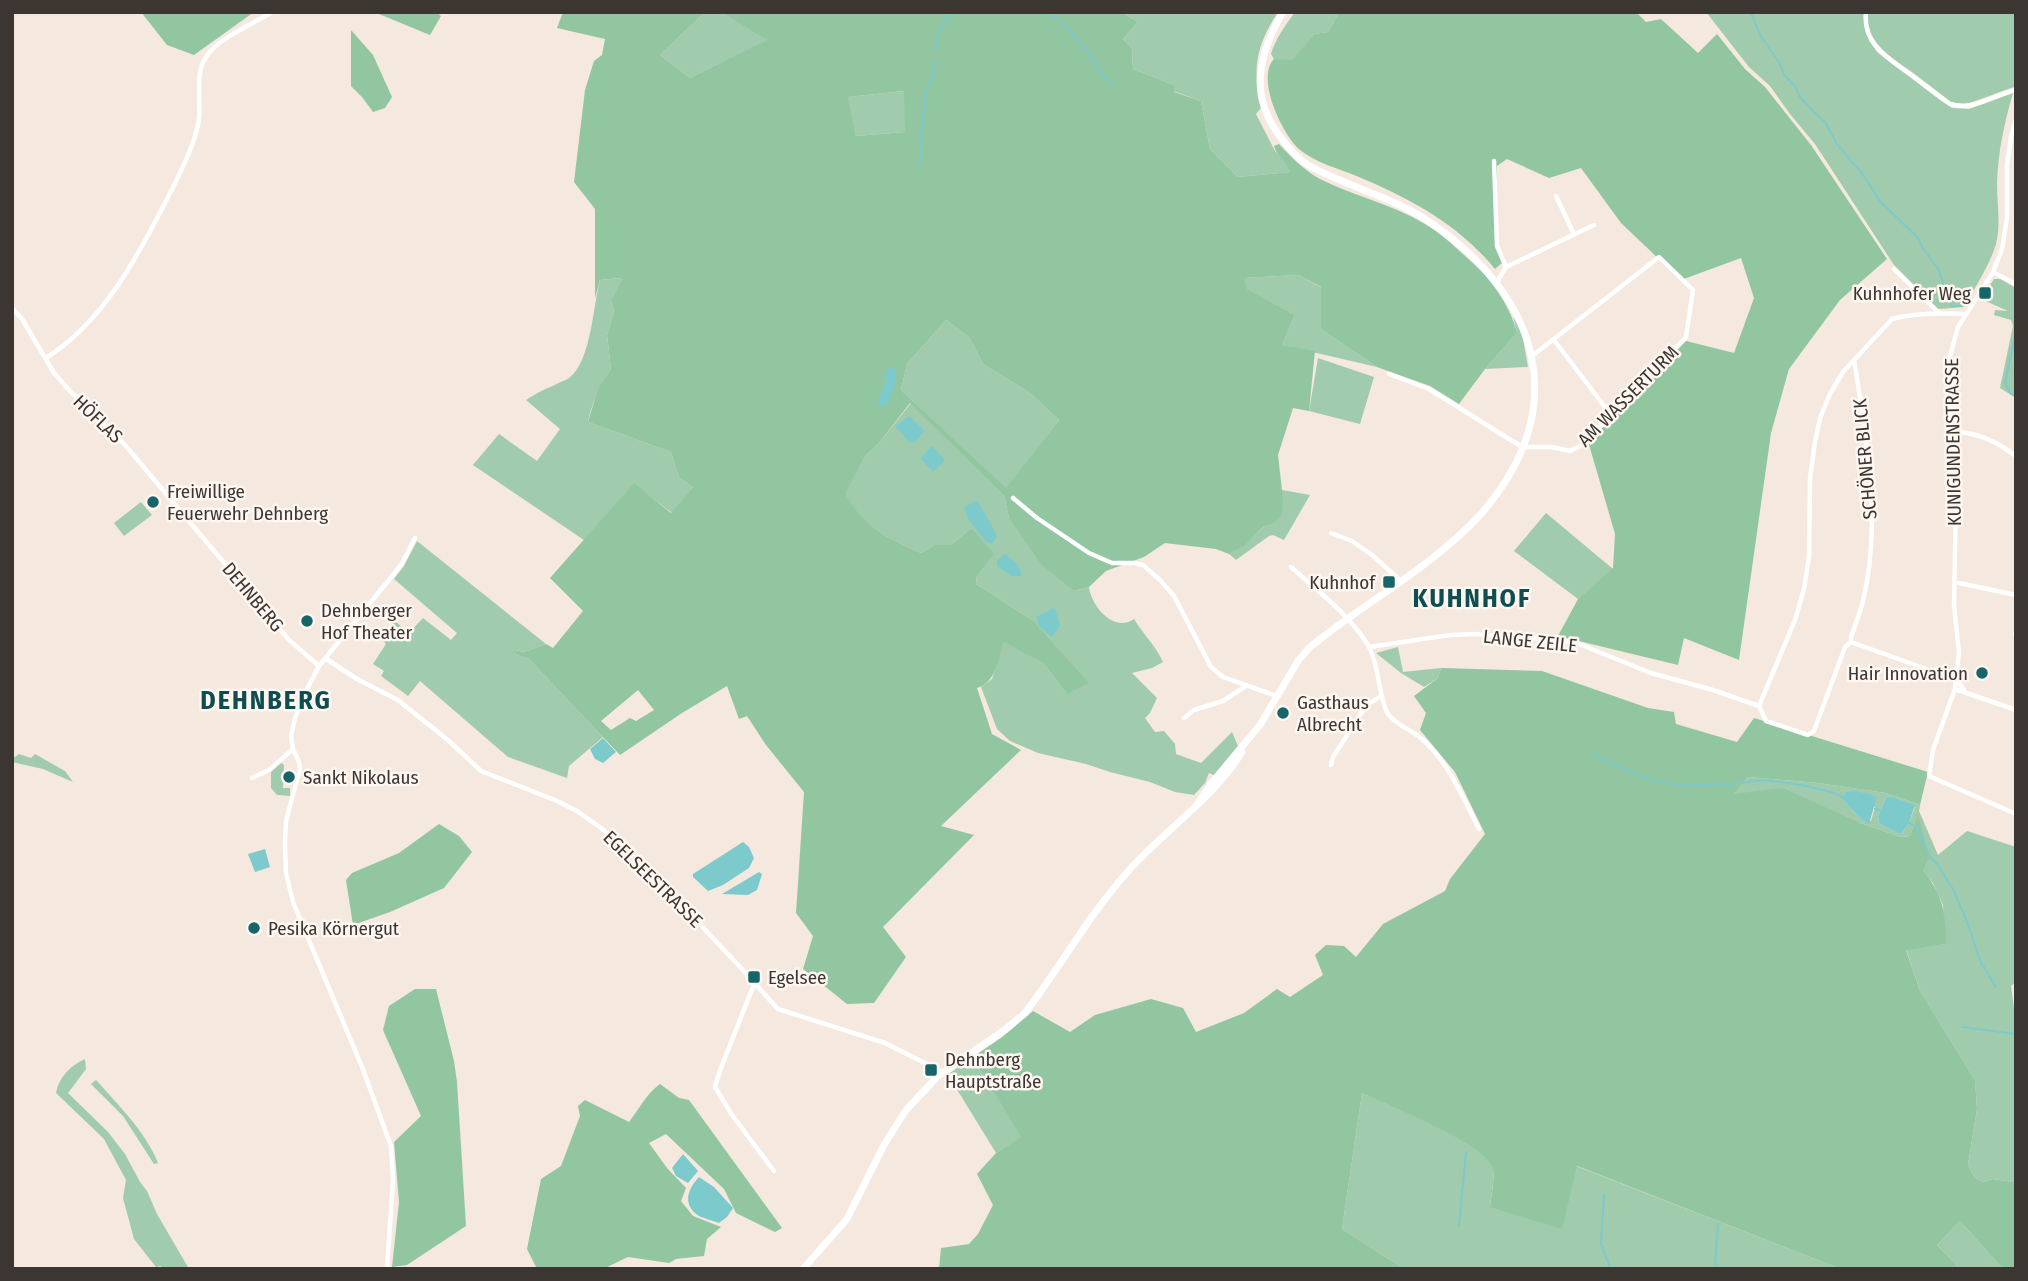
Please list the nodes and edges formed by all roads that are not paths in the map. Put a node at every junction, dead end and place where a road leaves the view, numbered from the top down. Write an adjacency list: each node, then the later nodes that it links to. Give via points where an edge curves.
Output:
1 (272, 12): 20 (street, via 217,45 202,63 198,123 190,154 155,224 116,289 75,338)
2 (1283, 12): 13 (street, via 1265,45 1260,71 1266,113 1277,133 1306,164 1426,219)
3 (1866, 12): 4 (street, via 1871,42 1950,104 1973,106)
4 (2016, 90)
5 (2016, 119): 12 (street, KUNIGUNDENSTRASSE, via 2007,165 2007,218)
6 (1494, 161): 10 (street, via 1497,246)
7 (1556, 196): 9 (street)
8 (1594, 225): 9 (street)
9 (1574, 234): 10 (street)
10 (1506, 267): 13 (street)
11 (1894, 269): 16 (street)
12 (1993, 272): 14 (street); 17 (street, KUNIGUNDENSTRASSE)
13 (1497, 282): 19 (street, via 1514,307)
14 (2016, 284)
15 (12, 308): 20 (street, HÖFLAS)
16 (1938, 313): 17 (street); 21 (street, via 1892,319)
17 (1965, 314): 24 (street, KUNIGUNDENSTRASSE, via 1950,356)
18 (1554, 340): 19 (street, AM WASSERTURM); 23 (street); 23 (street, AM WASSERTURM, via 1659,257 1693,290 1686,337)
19 (1532, 356): 25 (street, via 1535,399)
20 (46, 358): 28 (street, HÖFLAS, via 54,373 125,445)
21 (1854, 360): 36 (street, SCHÖNER BLICK, via 1872,505 1863,602); 46 (street, via 1830,394 1820,418 1810,478 1804,589)
22 (1388, 374): 25 (street, via 1429,389)
23 (1611, 415): 25 (street, AM WASSERTURM, via 1570,452)
24 (1954, 431): 26 (street, via 1973,432); 40 (street, KUNIGUNDENSTRASSE)
25 (1522, 447): 32 (street, via 1510,474 1480,514)
26 (2016, 456)
27 (1013, 498): 41 (street, via 1089,553 1112,564 1143,565 1174,596 1211,667)
28 (191, 524): 39 (street, DEHNBERG, via 289,639)
29 (1331, 533): 32 (street, via 1352,541)
30 (415, 538): 38 (street, via 401,565)
31 (1291, 567): 35 (street)
32 (1401, 581): 35 (street)
33 (1959, 583): 34 (street)
34 (2016, 595)
35 (1348, 619): 37 (street); 45 (street, via 1298,661)
36 (1851, 642): 40 (street); 46 (street, SCHÖNER BLICK, via 1845,647 1812,734 1766,721)
37 (1369, 648): 44 (street); 46 (street, LANGE ZEILE, via 1450,635 1558,640)
38 (326, 658): 39 (street); 56 (street, EGELSEESTRASSE, via 398,700 481,771 555,800 601,828 650,871)
39 (319, 666): 50 (street, via 295,718)
40 (1957, 680): 42 (street, KUNIGUNDENSTRASSE); 43 (street)
41 (1247, 686): 45 (street); 48 (street)
42 (1955, 688): 43 (street); 54 (street, KUNIGUNDENSTRASSE, via 1933,750 1929,776)
43 (1964, 690): 47 (street)
44 (1382, 695): 51 (street, via 1366,706); 55 (street, via 1387,713 1421,737 1455,780)
45 (1277, 696): 49 (street)
46 (1759, 706)
47 (2016, 710)
48 (1184, 718)
49 (1251, 737): 53 (street); 53 (street, via 1228,772)
50 (293, 749): 52 (street); 59 (street, via 300,769 286,821 285,861 293,902 391,1146)
51 (1331, 765)
52 (252, 778)
53 (1196, 806): 57 (street, via 1112,890 1025,1013)
54 (2016, 814)
55 (1479, 829)
56 (755, 983): 57 (street, EGELSEESTRASSE, via 787,1014 886,1043); 58 (street, via 715,1088)
57 (943, 1072): 60 (street, via 899,1120 847,1219)
58 (774, 1171)
59 (387, 1269)
60 (803, 1269)

